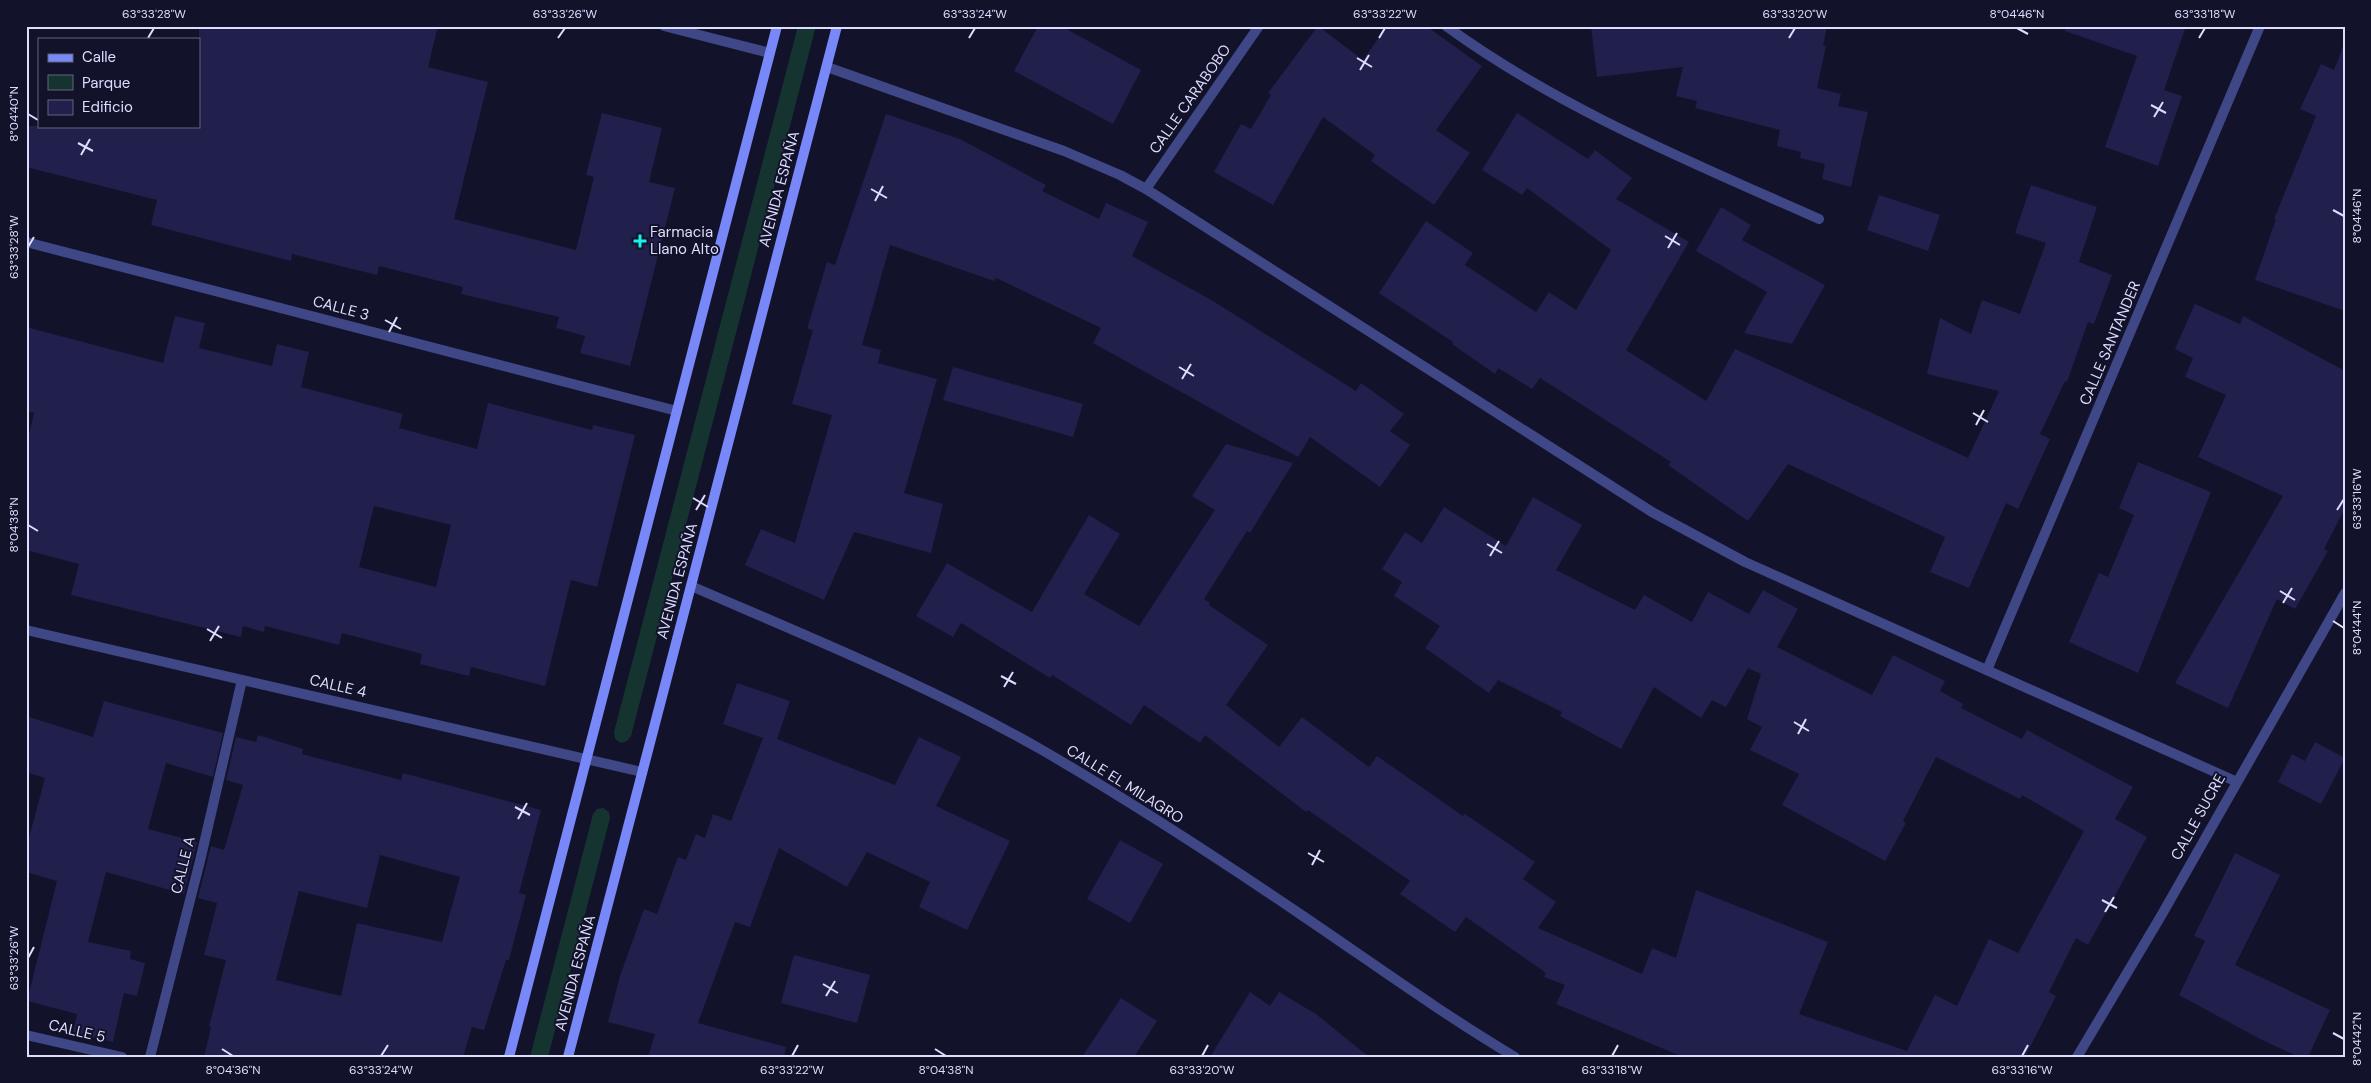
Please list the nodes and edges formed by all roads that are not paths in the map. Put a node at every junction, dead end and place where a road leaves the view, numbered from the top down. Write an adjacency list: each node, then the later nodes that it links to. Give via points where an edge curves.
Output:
1 (664, 26): 7 (street)
2 (777, 26): 7 (main road)
3 (837, 26): 8 (main road, AVENIDA ESPAÑA)
4 (1259, 26): 9 (street, CALLE CARABOBO)
5 (1446, 26): 10 (street, via 1512,71 1572,105)
6 (2260, 26): 16 (street, CALLE SANTANDER)
7 (770, 53): 12 (main road)
8 (826, 66): 9 (street, via 1064,151); 13 (main road, AVENIDA ESPAÑA)
9 (1146, 189): 16 (street, via 1652,512 1745,562)
10 (1819, 219)
11 (26, 242): 12 (street, CALLE 3)
12 (677, 411): 18 (main road)
13 (692, 586): 19 (main road, AVENIDA ESPAÑA); 26 (street, CALLE EL MILAGRO, via 862,660 1041,750 1128,803 1466,1028)
14 (2345, 592): 20 (street, CALLE SUCRE)
15 (26, 630): 17 (street, CALLE 4)
16 (1987, 670): 20 (street)
17 (242, 680): 18 (street, CALLE 4); 23 (street, CALLE A)
18 (586, 758): 19 (street, CALLE 4); 24 (main road)
19 (642, 772): 25 (main road, AVENIDA ESPAÑA)
20 (2235, 781): 27 (street, CALLE SUCRE)
21 (26, 1035): 22 (street, CALLE 5)
22 (122, 1057)
23 (150, 1057)
24 (509, 1057)
25 (568, 1057)
26 (1515, 1057)
27 (2077, 1057)

